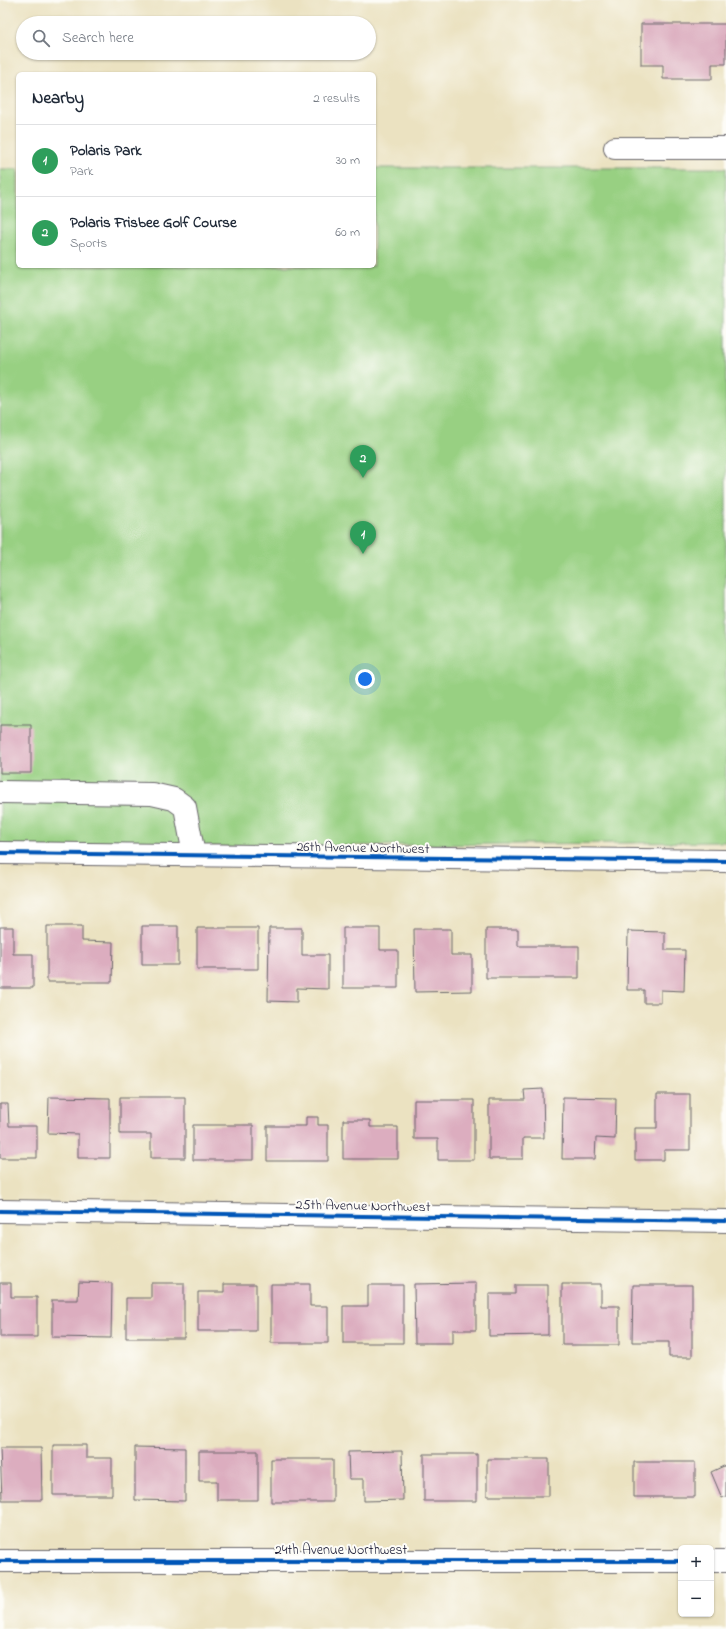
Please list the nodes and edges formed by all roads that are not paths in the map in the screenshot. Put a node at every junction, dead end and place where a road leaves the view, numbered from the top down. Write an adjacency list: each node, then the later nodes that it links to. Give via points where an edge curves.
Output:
1 (615, 148): 2 (street)
2 (726, 148)
3 (0, 792): 5 (street, via 152,794 174,799 185,807)
4 (0, 852): 5 (street, 26th Avenue Northwest)
5 (194, 855): 6 (street, 26th Avenue Northwest)
6 (726, 861)
7 (0, 1212): 8 (street, 25th Avenue Northwest)
8 (726, 1221)
9 (0, 1561): 10 (street, 24th Avenue Northwest)
10 (678, 1561)
11 (714, 1561): 12 (street)
12 (726, 1561)

